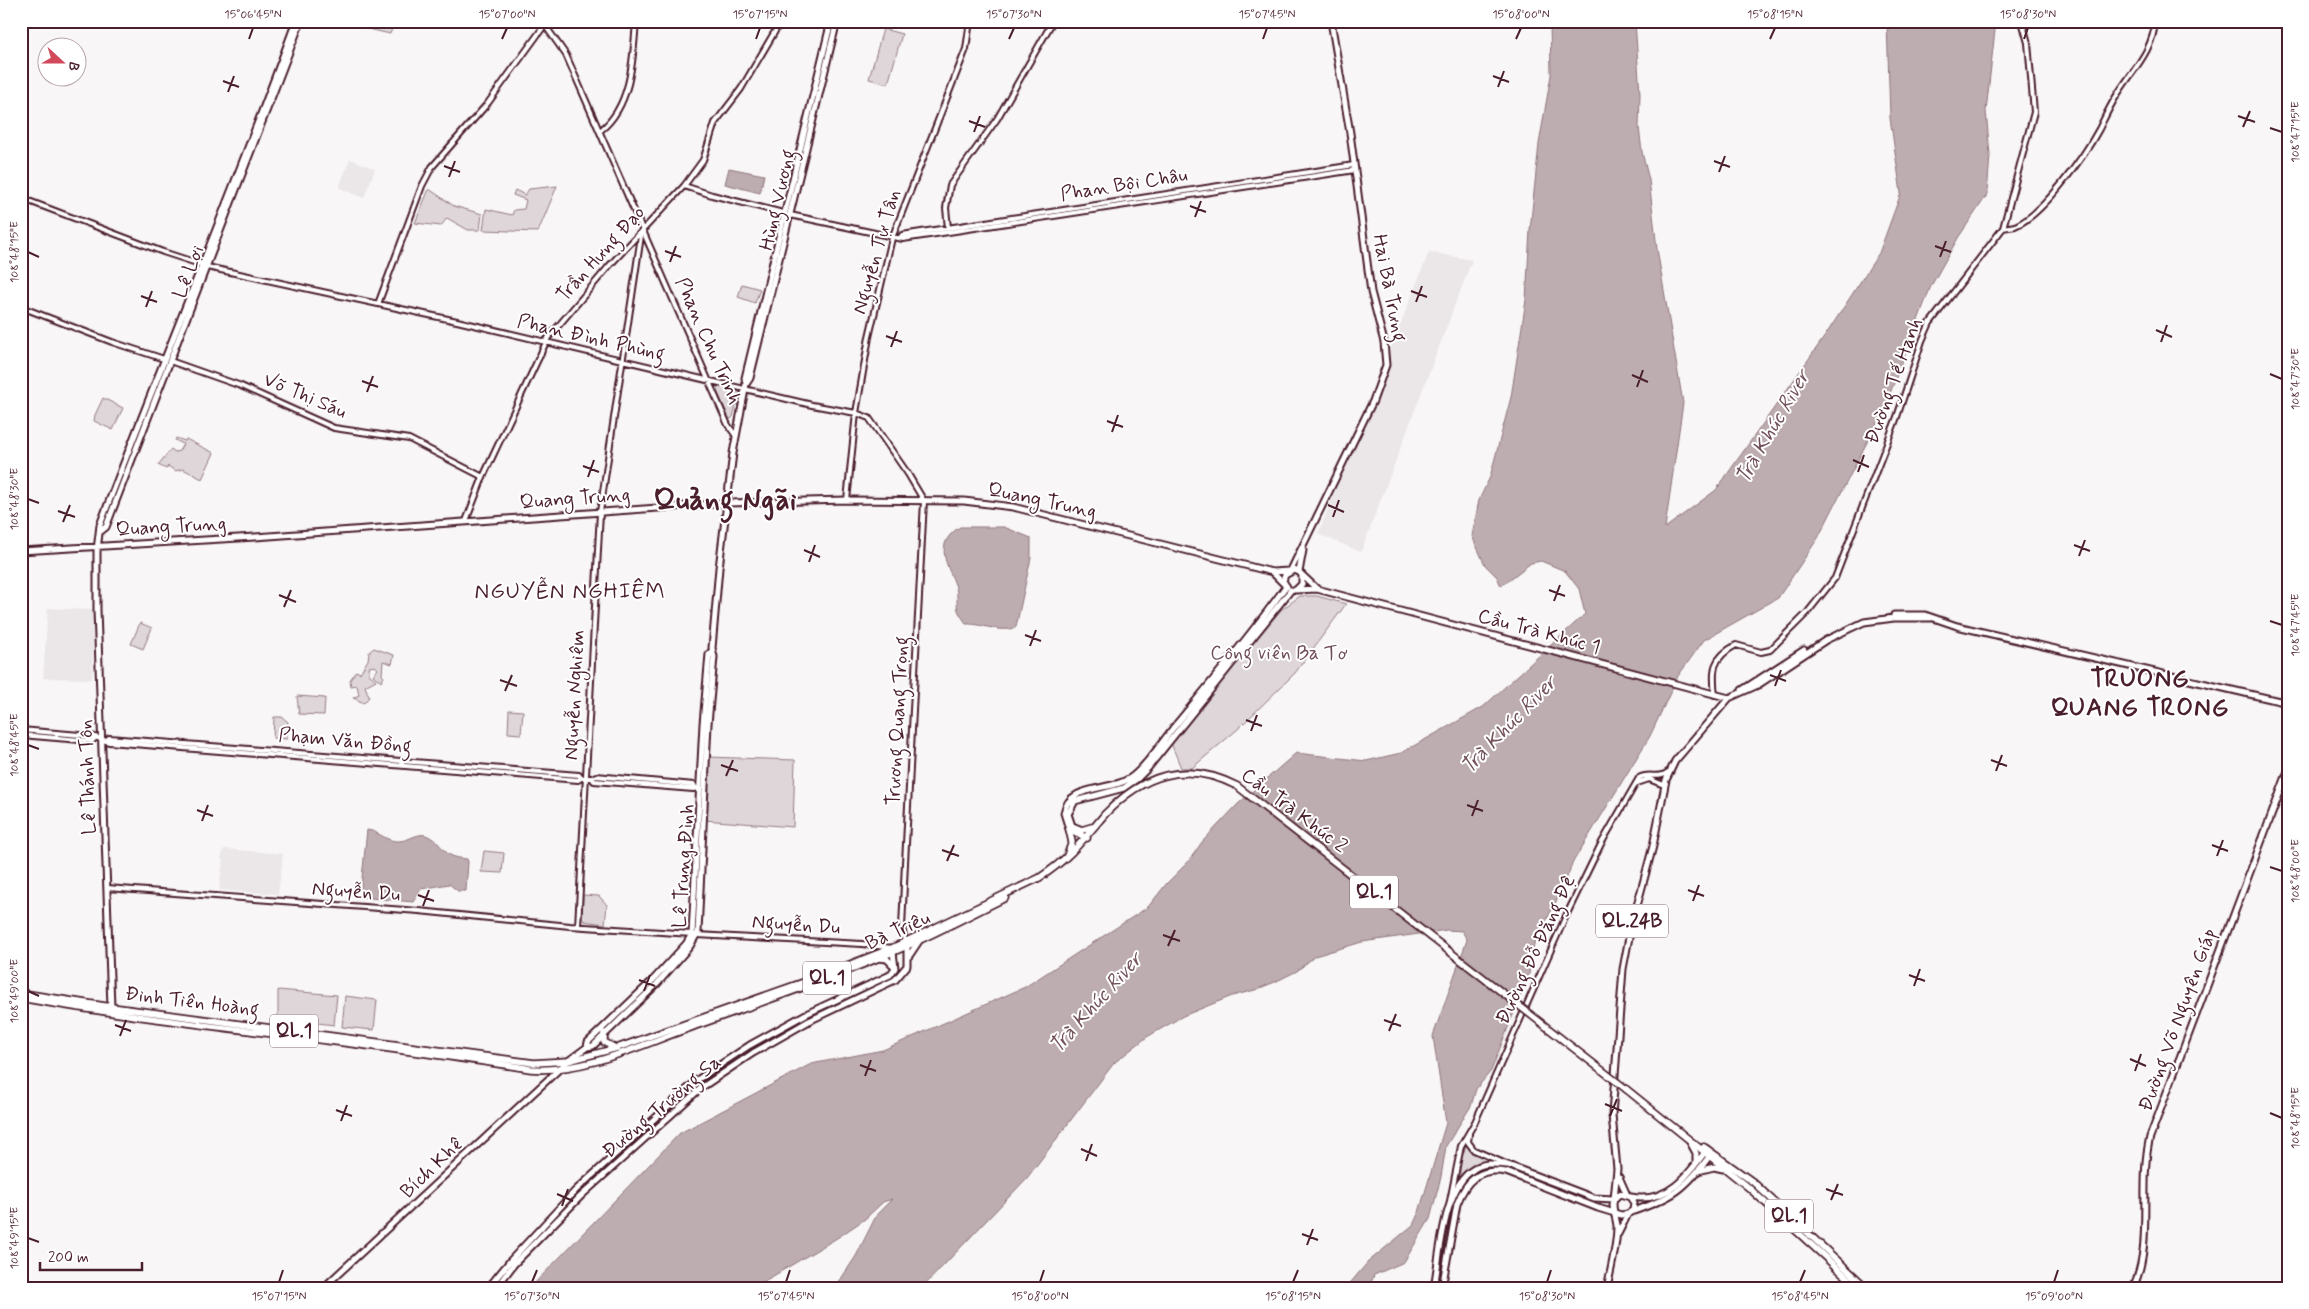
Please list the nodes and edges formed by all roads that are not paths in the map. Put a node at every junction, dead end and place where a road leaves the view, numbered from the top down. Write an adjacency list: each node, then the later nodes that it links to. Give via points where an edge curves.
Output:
1 (301, 21): 12 (main road, Lê Lợi)
2 (542, 21): 13 (street, Phan Chu Trinh)
3 (636, 21): 15 (street, via 624,99 611,122)
4 (781, 21): 20 (street, Trần Hưng Đạo, via 741,89 714,123 703,160)
5 (831, 21): 14 (main road, Hùng Vương)
6 (837, 21): 14 (main road, Hùng Vương)
7 (970, 21): 31 (street, Nguyễn Tự Tân, via 966,49)
8 (1053, 21): 30 (street, via 997,119 950,185 946,208)
9 (1331, 21): 16 (main road, Hai Bà Trưng)
10 (2022, 21): 28 (street, Đường Tế Hanh, via 2028,43 2034,112)
11 (2154, 21): 28 (street, via 2153,33 2136,70 2123,84 2094,138 2061,185 2018,224)
12 (296, 25): 32 (main road, Lê Lợi)
13 (544, 26): 15 (street, Phan Chu Trinh, via 566,55); 33 (street, via 488,103 427,175)
14 (808, 124): 26 (main road, Hùng Vương); 27 (main road, Hùng Vương)
15 (601, 130): 29 (street, Phan Chu Trinh)
16 (1354, 167): 17 (street, Phan Bội Châu); 18 (street, Phan Bội Châu); 49 (main road, Hai Bà Trưng, via 1370,292 1384,342 1386,365 1374,401)
17 (1266, 178): 18 (street); 19 (street, Phan Bội Châu)
18 (1267, 184): 21 (street, Phan Bội Châu)
19 (1220, 185): 21 (street); 22 (street, Phan Bội Châu)
20 (684, 186): 26 (street); 29 (street, Trần Hưng Đạo)
21 (1221, 191): 24 (street, Phan Bội Châu)
22 (1174, 192): 24 (street); 25 (street, Phan Bội Châu)
23 (21, 198): 32 (street, Phan Đình Phùng)
24 (1175, 198): 25 (street, Phan Bội Châu)
25 (1098, 207): 30 (street, Phan Bội Châu)
26 (783, 214): 27 (main road); 35 (main road, Hùng Vương)
27 (790, 215): 31 (street, Phan Bội Châu); 35 (main road, Hùng Vương)
28 (2004, 228): 57 (street, Đường Tế Hanh, via 1930,323 1835,578 1807,613 1770,650 1761,652 1736,645 1716,661)
29 (642, 229): 36 (street, Trần Hưng Đạo, via 559,323); 38 (street, Nguyễn Nghiêm); 39 (street, Phan Chu Trinh)
30 (949, 230): 31 (street, Phan Bội Châu, via 902,234 900,238)
31 (892, 238): 41 (street, Nguyễn Tự Tân)
32 (205, 266): 33 (street, Phan Đình Phùng); 37 (main road, Lê Lợi)
33 (378, 304): 36 (street, Phan Đình Phùng)
34 (21, 307): 37 (street, Võ Thị Sáu)
35 (764, 311): 40 (main road, Hùng Vương, via 750,378)
36 (546, 343): 38 (street, Phan Đình Phùng); 43 (street, Trần Hưng Đạo)
37 (167, 360): 43 (street, Võ Thị Sáu, via 241,386 334,428 409,439); 50 (main road, Lê Lợi)
38 (623, 360): 39 (street, Phan Đình Phùng); 47 (street, Nguyễn Nghiêm)
39 (709, 380): 40 (street, Phan Đình Phùng); 42 (street, Phan Chu Trinh)
40 (745, 387): 41 (street, Phan Đình Phùng); 42 (main road, Hùng Vương)
41 (856, 412): 44 (street, Nguyễn Tự Tân); 45 (street, Phan Đình Phùng, via 869,418)
42 (736, 436): 46 (main road, Hùng Vương)
43 (483, 477): 48 (street, Trần Hưng Đạo)
44 (847, 500): 45 (main road, Quang Trung); 46 (main road, Quang Trung)
45 (924, 501): 53 (main road, Quang Trung, via 980,502 1014,507); 93 (street, Trương Quang Trọng, via 902,927)
46 (727, 503): 47 (main road, Quang Trung); 82 (main road, Lê Trung Đình)
47 (600, 512): 48 (main road, Quang Trung); 79 (street, Nguyễn Nghiêm)
48 (466, 521): 50 (main road, Quang Trung)
49 (1305, 544): 52 (main road, Hai Bà Trưng); 54 (main road, Hai Bà Trưng)
50 (97, 546): 51 (main road, Quang Trung); 65 (main road, Lê Thánh Tôn)
51 (21, 551)
52 (1290, 571): 53 (main road, Quang Trung); 54 (main road, Quang Trung); 55 (main road, Hai Bà Trưng, via 1284,578)
53 (1272, 572): 55 (main road)
54 (1300, 573): 55 (main road, Hai Bà Trưng, via 1302,584); 56 (main road)
55 (1289, 587): 56 (main road); 84 (main road, via 1208,691 1134,776 1069,799 1064,813)
56 (1317, 589): 57 (main road, Cầu Trà Khúc 1)
57 (1715, 695): 58 (main road, Cầu Trà Khúc 1)
58 (1729, 698): 59 (main road, QL.24B, via 1758,685 1826,640 1864,622 1931,618); 73 (main road, QL.24B)
59 (2286, 703)
60 (21, 730): 61 (street, Phạm Văn Đồng)
61 (34, 731): 63 (street); 64 (street, Phạm Văn Đồng, via 92,736)
62 (21, 735): 63 (street, Phạm Văn Đồng)
63 (34, 736): 64 (street, Phạm Văn Đồng)
64 (94, 739): 65 (street, Phạm Văn Đồng)
65 (104, 740): 66 (street, Phạm Văn Đồng); 68 (street, Phạm Văn Đồng); 89 (main road, Lê Thánh Tôn)
66 (162, 741): 67 (street, Phạm Văn Đồng); 68 (street)
67 (226, 746): 69 (street, Phạm Văn Đồng); 70 (street)
68 (161, 747): 70 (street, Phạm Văn Đồng)
69 (290, 751): 71 (street); 72 (street, Phạm Văn Đồng)
70 (226, 752): 71 (street, Phạm Văn Đồng)
71 (291, 757): 72 (street, Phạm Văn Đồng)
72 (356, 759): 75 (street, Phạm Văn Đồng)
73 (1670, 770): 80 (street, via 1660,776 1642,776); 81 (main road, QL.24B)
74 (2288, 771): 134 (main road, Đường Võ Nguyên Giáp, via 2150,1137 2146,1153 2141,1268)
75 (511, 772): 76 (street, Phạm Văn Đồng); 77 (street, Phạm Văn Đồng)
76 (546, 772): 77 (street); 78 (street, Phạm Văn Đồng, via 578,775)
77 (545, 778): 78 (street, Phạm Văn Đồng)
78 (580, 778): 79 (street, Phạm Văn Đồng)
79 (586, 778): 82 (street, Phạm Văn Đồng, via 614,783); 90 (street, Nguyễn Nghiêm)
80 (1637, 783): 81 (street, via 1649,779); 111 (street, Đường Đỗ Đăng Đệ, via 1594,858)
81 (1664, 785): 115 (main road, QL.24B, via 1623,970 1612,1115)
82 (700, 788): 91 (main road, Lê Trung Đình)
83 (1096, 825): 85 (highway, Bà Triệu / QL.1); 85 (highway); 110 (highway, Cầu Trà Khúc 2 / QL.1, bridge, via 1133,788 1164,775 1203,773 1237,786)
84 (1070, 828): 85 (highway); 88 (highway, via 1072,843)
85 (1083, 834): 86 (highway); 87 (highway, Bà Triệu / QL.1)
86 (1080, 844): 87 (highway); 88 (highway, Bà Triệu / QL.1)
87 (1077, 853): 92 (highway, Bà Triệu / QL.1, via 1045,878)
88 (1066, 860): 93 (highway, Bà Triệu / QL.1, via 1039,878)
89 (107, 888): 90 (street, Nguyễn Du); 103 (main road, Lê Thánh Tôn)
90 (578, 926): 91 (street, Nguyễn Du)
91 (695, 934): 94 (street, Nguyễn Du, via 862,944); 100 (main road, Lê Trung Đình, via 690,946)
92 (921, 939): 93 (highway, Bà Triệu / QL.1); 96 (main road, Đường Trường Sa)
93 (906, 944): 94 (highway, Bà Triệu / QL.1); 96 (main road)
94 (892, 950): 95 (highway, Bà Triệu / QL.1); 97 (main road); 107 (highway, Bà Triệu / QL.1)
95 (878, 958): 97 (main road, via 891,961); 109 (highway, Bà Triệu / QL.1, via 624,1051)
96 (908, 959): 99 (main road, Đường Trường Sa, via 904,972)
97 (895, 968): 98 (main road, Đường Trường Sa)
98 (890, 975): 99 (main road); 127 (main road, Đường Trường Sa, via 806,1014 697,1080 576,1190)
99 (893, 981): 128 (main road, Đường Trường Sa, via 809,1021 701,1088 581,1196 514,1264)
100 (655, 982): 105 (main road, Lê Trung Đình); 106 (main road, Lê Trung Đình, via 588,1042)
101 (21, 992): 103 (highway, Đinh Tiên Hoàng / QL.1)
102 (21, 998): 104 (highway, Đinh Tiên Hoàng / QL.1)
103 (111, 1007): 104 (highway); 108 (highway, Đinh Tiên Hoàng / QL.1, via 534,1063)
104 (114, 1014): 109 (highway, Đinh Tiên Hoàng / QL.1, via 531,1069)
105 (604, 1033): 106 (main road, Lê Trung Đình, via 593,1046); 107 (highway, via 604,1042)
106 (587, 1047): 108 (main road, Bích Khê)
107 (617, 1048): 108 (highway, Bà Triệu / QL.1)
108 (568, 1061): 109 (main road, Bích Khê)
109 (561, 1068): 126 (main road, Bích Khê)
110 (1678, 1129): 112 (highway, QL.1); 114 (main road, via 1695,1149)
111 (1469, 1133): 113 (street, via 1468,1142 1474,1150); 122 (street, Đường Đỗ Đăng Đệ, via 1458,1155)
112 (1708, 1152): 114 (main road); 116 (main road); 117 (highway, QL.1); 133 (highway, QL.1, via 1753,1182)
113 (1508, 1165): 118 (main road); 122 (main road, via 1485,1164 1474,1168 1461,1180)
114 (1696, 1165): 120 (main road, via 1665,1194 1647,1199)
115 (1617, 1169): 120 (main road, QL.24B, via 1620,1183); 121 (main road, QL.24B)
116 (1697, 1171): 117 (main road, via 1719,1167); 124 (main road, via 1676,1194)
117 (1736, 1178): 132 (highway, QL.1)
118 (1543, 1179): 119 (main road); 121 (main road, via 1594,1198)
119 (1540, 1186): 123 (main road); 130 (main road, via 1495,1170 1484,1172 1468,1182 1457,1204)
120 (1629, 1196): 121 (main road, via 1620,1194); 124 (main road, via 1634,1203)
121 (1614, 1199): 123 (main road, via 1612,1206)
122 (1449, 1207): 129 (main road)
123 (1615, 1212): 124 (main road, via 1621,1215); 125 (main road)
124 (1629, 1213): 125 (main road)
125 (1615, 1244): 131 (main road)
126 (323, 1288)
127 (488, 1288)
128 (496, 1288)
129 (1434, 1288)
130 (1442, 1288)
131 (1607, 1288)
132 (1859, 1288)
133 (1867, 1288)
134 (2134, 1288)

